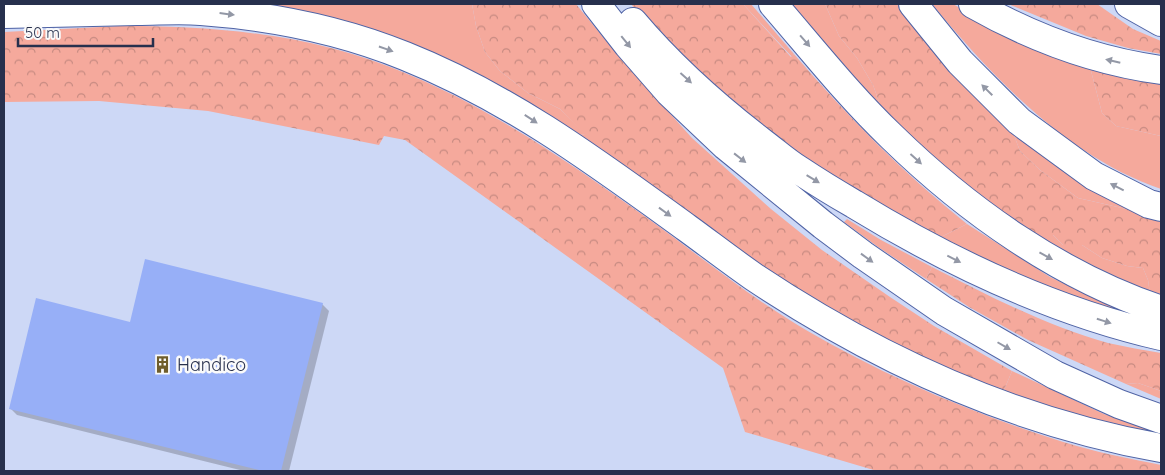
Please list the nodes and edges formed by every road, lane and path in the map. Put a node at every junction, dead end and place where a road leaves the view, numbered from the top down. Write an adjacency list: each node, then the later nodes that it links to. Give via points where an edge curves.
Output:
1 (596, 4): 13 (highway, one-way to 13, via 669,92 726,146 863,255 944,311 1056,375)
2 (618, 4): 12 (highway, one-way to 12, via 679,71 731,118 798,170 887,224 984,275 1104,321)
3 (773, 4): 11 (highway, one-way to 11, via 892,137 981,214 1066,268)
4 (913, 4): 10 (highway, one-way to 4, via 1094,176 1019,121 960,62)
5 (972, 4): 9 (highway, one-way to 5, via 1100,58 1059,45)
6 (1129, 4): 8 (highway)
7 (4, 14): 14 (highway, one-way to 14, via 198,10 300,25 402,55 511,106 567,142 751,275 854,338 965,390 1087,431)
8 (1161, 22)
9 (1161, 70)
10 (1161, 207)
11 (1161, 310)
12 (1161, 336)
13 (1161, 419)
14 (1161, 448)

